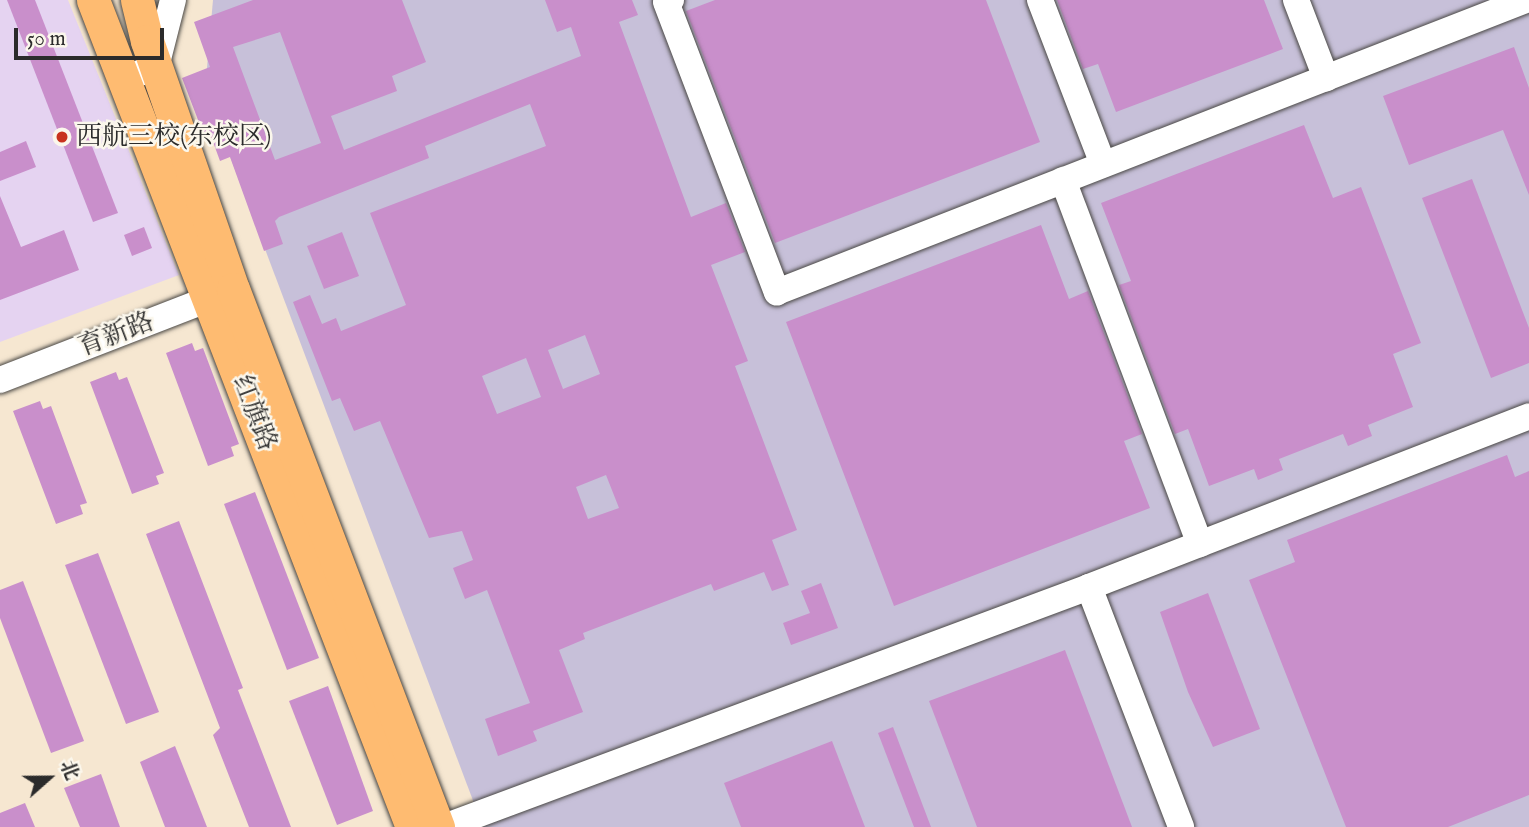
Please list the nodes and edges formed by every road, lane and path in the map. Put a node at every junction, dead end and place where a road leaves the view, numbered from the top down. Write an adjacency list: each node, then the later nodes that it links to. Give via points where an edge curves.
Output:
1 (93, 0): 10 (main road, 红旗路)
2 (137, 0): 8 (main road, 红旗路)
3 (173, 0): 8 (street)
4 (671, 0): 12 (street, via 666,2 777,292)
5 (1040, 0): 11 (street)
6 (1296, 0): 9 (street)
7 (1525, 0): 9 (street)
8 (156, 67): 10 (street); 13 (main road, 红旗路)
9 (1326, 78): 11 (street)
10 (124, 79): 13 (main road, 红旗路)
11 (1103, 164): 12 (street)
12 (1063, 180): 16 (street)
13 (221, 294): 14 (street, 育新路); 18 (main road, 红旗路); 19 (main road, 红旗路)
14 (0, 380)
15 (1529, 416): 16 (street)
16 (1200, 544): 17 (street)
17 (1089, 587): 19 (street); 20 (street)
18 (412, 827)
19 (441, 827)
20 (1181, 827)

